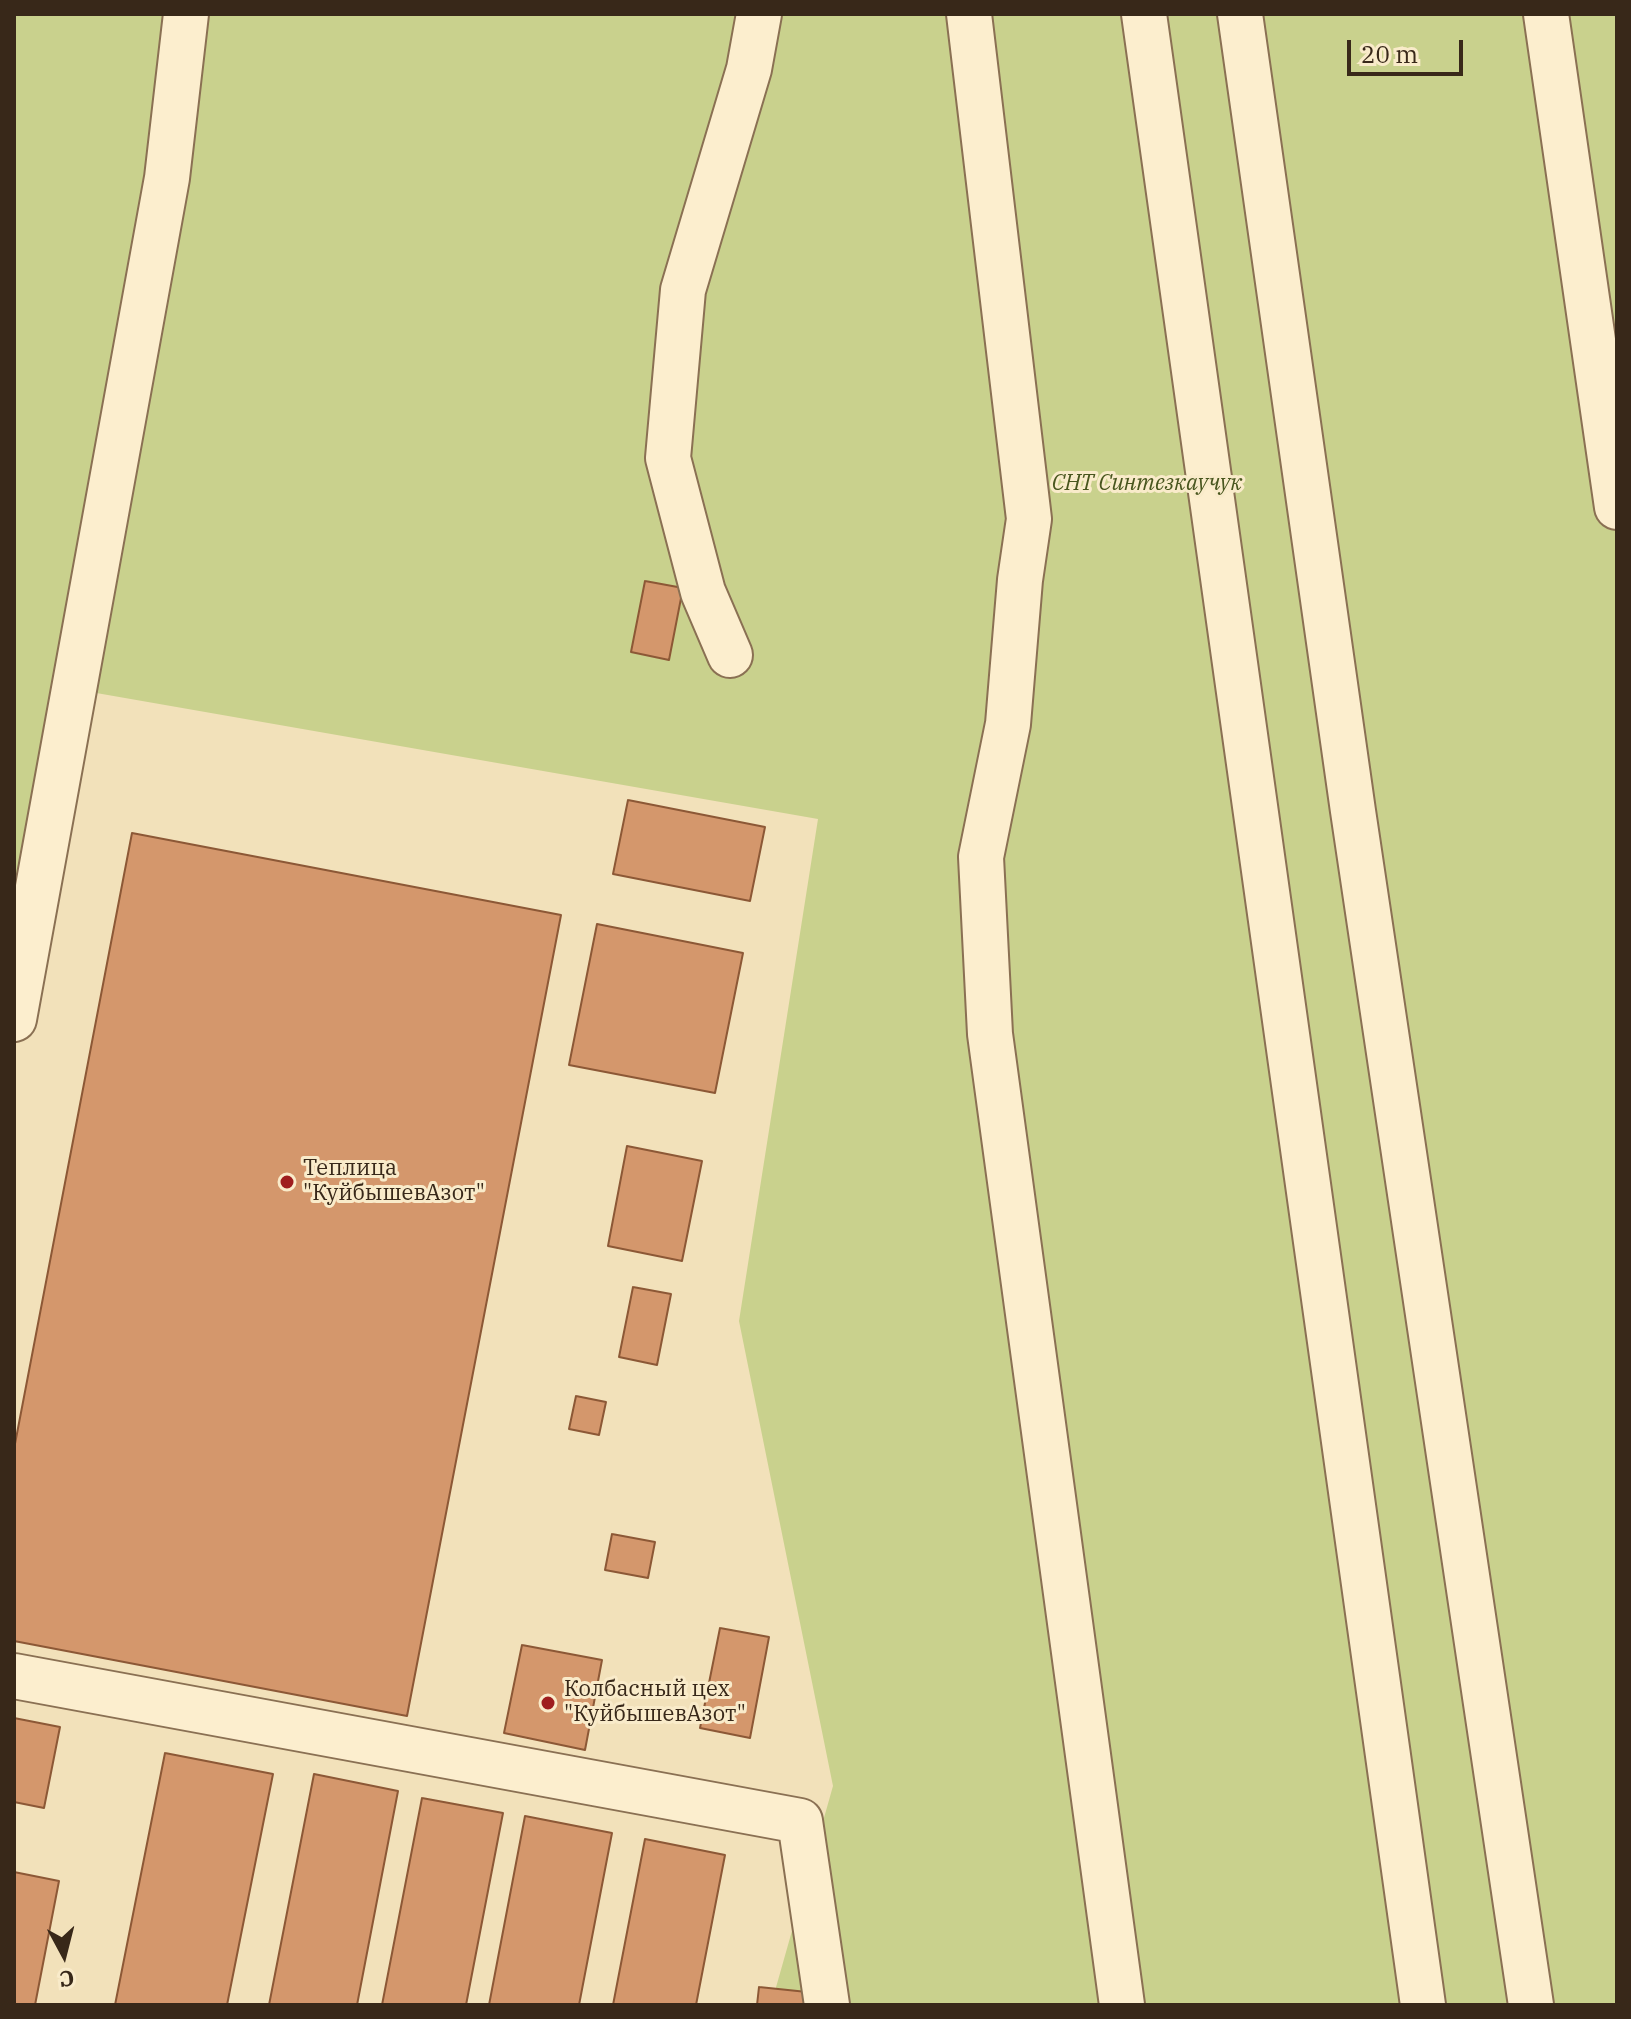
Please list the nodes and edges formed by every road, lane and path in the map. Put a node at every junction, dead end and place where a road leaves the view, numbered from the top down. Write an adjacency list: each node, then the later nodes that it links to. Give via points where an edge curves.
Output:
1 (186, 14): 9 (lane, via 167,178)
2 (759, 14): 8 (lane, via 749,69 683,290 668,458 703,592)
3 (969, 14): 12 (lane, via 1029,519 1008,724 981,857 990,1034)
4 (1144, 14): 13 (lane)
5 (1240, 14): 14 (lane)
6 (1546, 14): 7 (lane)
7 (1617, 507)
8 (730, 655)
9 (14, 1019)
10 (14, 1676): 11 (lane, via 800,1821)
11 (827, 2005)
12 (1122, 2005)
13 (1423, 2005)
14 (1531, 2005)

